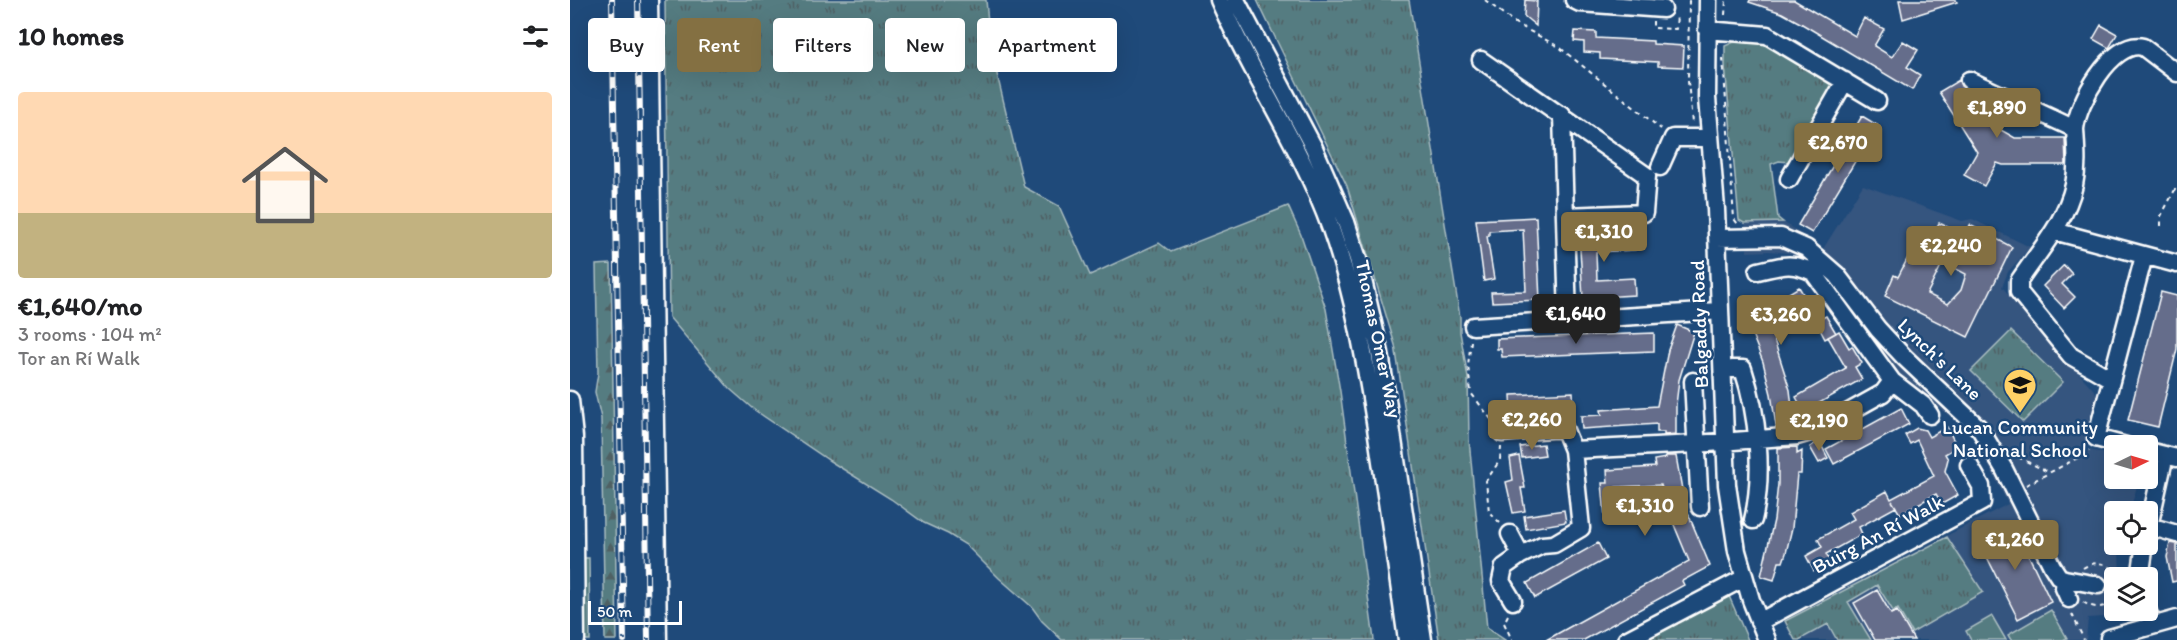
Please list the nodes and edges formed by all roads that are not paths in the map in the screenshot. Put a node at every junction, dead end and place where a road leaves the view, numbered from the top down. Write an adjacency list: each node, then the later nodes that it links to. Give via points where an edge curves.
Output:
1 (649, 0): 61 (street)
2 (1219, 0): 62 (street, Thomas Omer Way, via 1299,154 1343,264 1364,356)
3 (1236, 0): 63 (street, Thomas Omer Way, via 1314,148 1358,259 1380,353)
4 (1574, 0): 6 (street)
5 (1708, 0): 7 (street, Balgaddy Road)
6 (1663, 9)
7 (1707, 30): 11 (street, via 1767,35); 15 (street, Balgaddy Road, via 1707,98)
8 (1481, 60): 13 (street)
9 (2177, 73): 14 (street, via 2143,47 2128,47 2093,84 2078,111)
10 (1969, 80): 14 (street)
11 (1845, 81): 12 (street); 17 (street)
12 (1877, 101)
13 (1562, 115): 18 (street); 18 (street, via 1647,176 1644,213)
14 (2075, 129): 19 (street, via 2074,184 2070,202)
15 (1701, 138): 16 (street, via 1673,138); 20 (street, Balgaddy Road)
16 (1660, 167)
17 (1789, 179)
18 (1565, 216): 25 (street)
19 (2054, 231): 21 (street); 28 (street, via 2019,281 2019,292 2071,356)
20 (1717, 238): 24 (street, Balgaddy Road); 51 (street, Lynch's Lane, via 1781,237 1794,241 1837,275 1905,358 1980,429 2052,566)
21 (2144, 256): 22 (street); 28 (street)
22 (2177, 264)
23 (1758, 271): 30 (street, via 1798,265 1813,272)
24 (1719, 311): 25 (street); 37 (street, Balgaddy Road)
25 (1568, 320): 26 (street)
26 (1473, 326)
27 (1732, 369): 35 (street, via 1743,369)
28 (2111, 379): 36 (street, via 2096,438)
29 (1693, 381): 38 (street)
30 (1892, 381): 32 (street); 35 (street, via 1883,393 1815,431)
31 (570, 400): 34 (street)
32 (1930, 415)
33 (1502, 433): 39 (street, via 1564,428)
34 (572, 437): 49 (street)
35 (1758, 438): 37 (street); 44 (street)
36 (2104, 440)
37 (1724, 441): 38 (street); 50 (street, Balgaddy Road, via 1730,507)
38 (1696, 444): 39 (street); 43 (street)
39 (1573, 450): 48 (street, via 1581,528 1554,544)
40 (2171, 456): 42 (street)
41 (1969, 465): 58 (street, Buirg An Rí Walk, via 1981,486 1982,502)
42 (2157, 501)
43 (1700, 507)
44 (1754, 520)
45 (2158, 530): 47 (street)
46 (1510, 534): 48 (street)
47 (2177, 534)
48 (1521, 555): 53 (street, via 1504,567 1501,581)
49 (573, 562): 60 (street)
50 (1744, 578): 58 (street, Balgaddy Road); 64 (street)
51 (2065, 579): 52 (street); 54 (street, Lynch's Lane, via 2064,588)
52 (2098, 585)
53 (1513, 601)
54 (2075, 605)
55 (2158, 618): 56 (street)
56 (2177, 619)
57 (2142, 621): 59 (street)
58 (1759, 622): 65 (street, Balgaddy Road)
59 (2108, 634)
60 (576, 640)
61 (658, 640)
62 (1407, 640)
63 (1424, 640)
64 (1626, 640)
65 (1767, 640)

